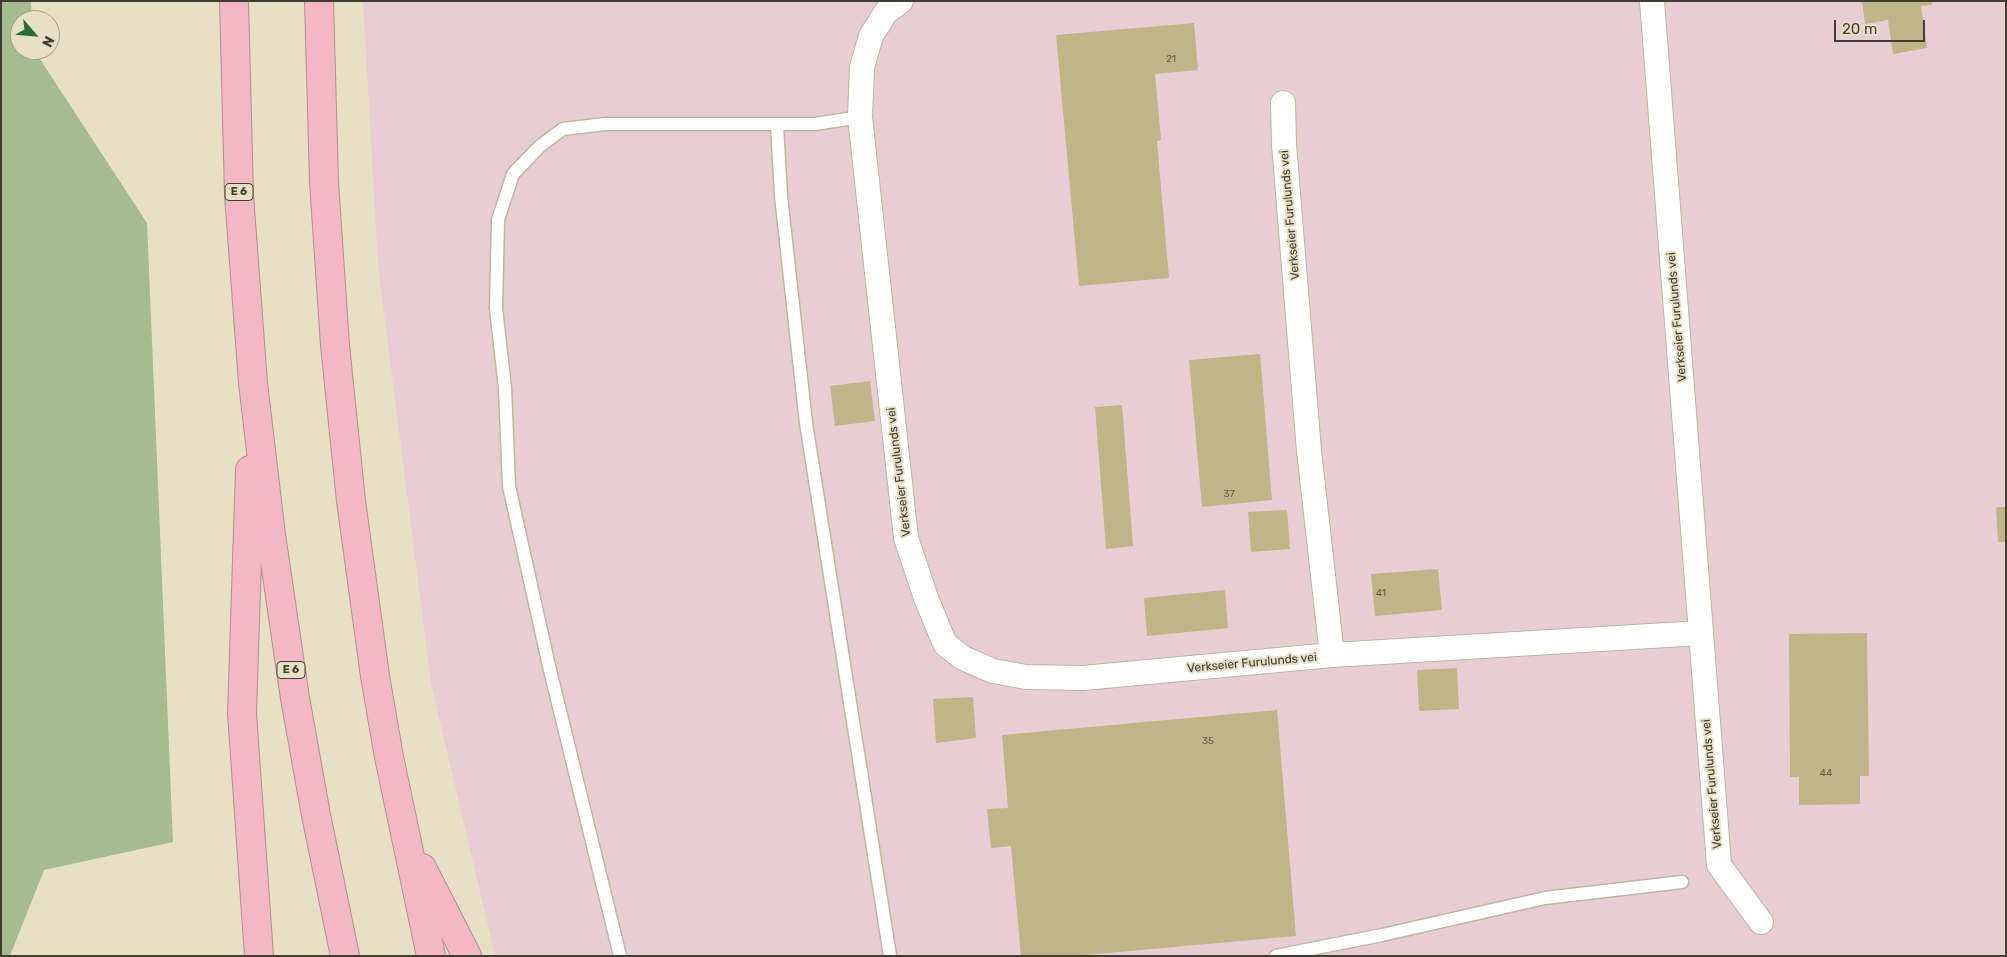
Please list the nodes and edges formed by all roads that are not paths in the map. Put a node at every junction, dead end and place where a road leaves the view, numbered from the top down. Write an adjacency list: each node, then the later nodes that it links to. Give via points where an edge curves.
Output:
1 (234, 1): 8 (highway, E 6, via 239,194)
2 (319, 1): 11 (highway, via 324,182 335,345 360,569)
3 (901, 1): 6 (street, Verkseier Furulunds vei, via 886,12 871,36 862,67)
4 (1652, 1): 9 (street, Verkseier Furulunds vei)
5 (1283, 103): 10 (street, Verkseier Furulunds vei, via 1309,451)
6 (860, 117): 7 (lane, via 815,124); 10 (street, Verkseier Furulunds vei, via 906,538 945,644 963,658 992,671 1026,677 1083,678)
7 (777, 125): 18 (lane, via 605,124 563,129 540,146 513,174 498,220 496,308 505,388 509,486); 19 (lane, via 781,196 806,423)
8 (253, 383): 14 (highway, E 6, via 242,713); 15 (highway, E 6, via 295,698)
9 (1701, 633): 10 (street, Verkseier Furulunds vei); 13 (street, Verkseier Furulunds vei, via 1719,865)
10 (1332, 655)
11 (402, 826): 16 (highway); 17 (highway)
12 (1682, 882): 20 (lane, via 1545,898)
13 (1761, 922)
14 (259, 956)
15 (344, 956)
16 (431, 956)
17 (467, 956)
18 (620, 956)
19 (890, 956)
20 (1276, 956)

